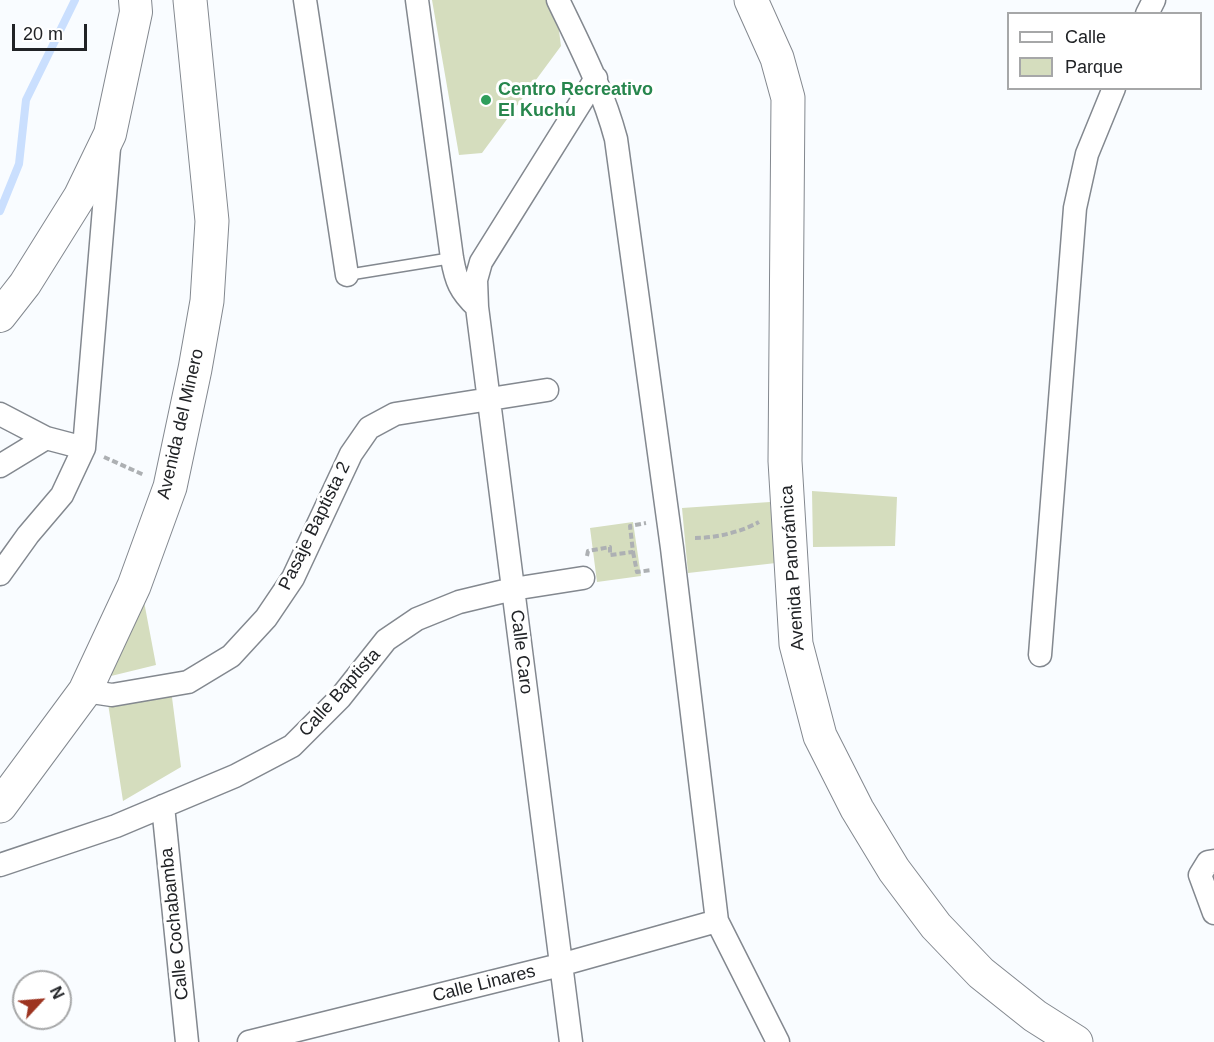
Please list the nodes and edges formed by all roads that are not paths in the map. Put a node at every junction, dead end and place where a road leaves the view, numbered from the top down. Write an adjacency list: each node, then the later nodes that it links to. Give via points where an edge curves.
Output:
1 (135, 0): 9 (street, via 136,12)
2 (190, 0): 24 (main road, Avenida del Minero, via 212,221 205,312 170,487 134,586)
3 (305, 0): 11 (street)
4 (417, 0): 10 (street)
5 (558, 0): 7 (street)
6 (751, 0): 36 (main road, Avenida Panorámica, via 777,58 788,98 785,461 796,644 820,736 894,870 936,926 981,973 1035,1016)
7 (596, 78): 12 (street, Calle Caro, via 481,262 476,280); 30 (street, via 616,139 672,548)
8 (1113, 90): 23 (street, via 1087,154 1075,208)
9 (110, 134): 13 (street, via 80,196 25,284); 18 (street)
10 (452, 258): 11 (lane); 12 (street, via 464,295)
11 (347, 275)
12 (477, 307): 15 (street, Calle Caro)
13 (0, 316)
14 (547, 390): 15 (street, Pasaje Baptista 2)
15 (490, 399): 22 (street, Calle Caro); 24 (street, Pasaje Baptista 2, via 395,414 369,428 351,454 293,578 266,618 231,656 188,682 112,695)
16 (0, 414): 17 (street)
17 (46, 438): 18 (street); 19 (street)
18 (84, 448): 20 (street, via 62,495)
19 (0, 466)
20 (0, 574)
21 (583, 578): 22 (street, Calle Baptista)
22 (513, 589): 26 (street, Calle Baptista, via 459,602 417,619 386,640 340,698 292,746 235,776); 31 (street, Calle Caro)
23 (1040, 655)
24 (85, 691): 25 (main road, Avenida del Minero)
25 (0, 806)
26 (163, 806): 28 (street, Calle Baptista); 32 (street, Calle Cochabamba)
27 (1214, 861): 29 (street, via 1208,862 1200,875)
28 (0, 865)
29 (1214, 913)
30 (717, 921): 31 (street, Calle Linares); 35 (street)
31 (560, 965): 33 (street, Calle Linares); 34 (street, Calle Caro)
32 (187, 1042)
33 (249, 1042)
34 (571, 1042)
35 (778, 1042)
36 (1076, 1042)

